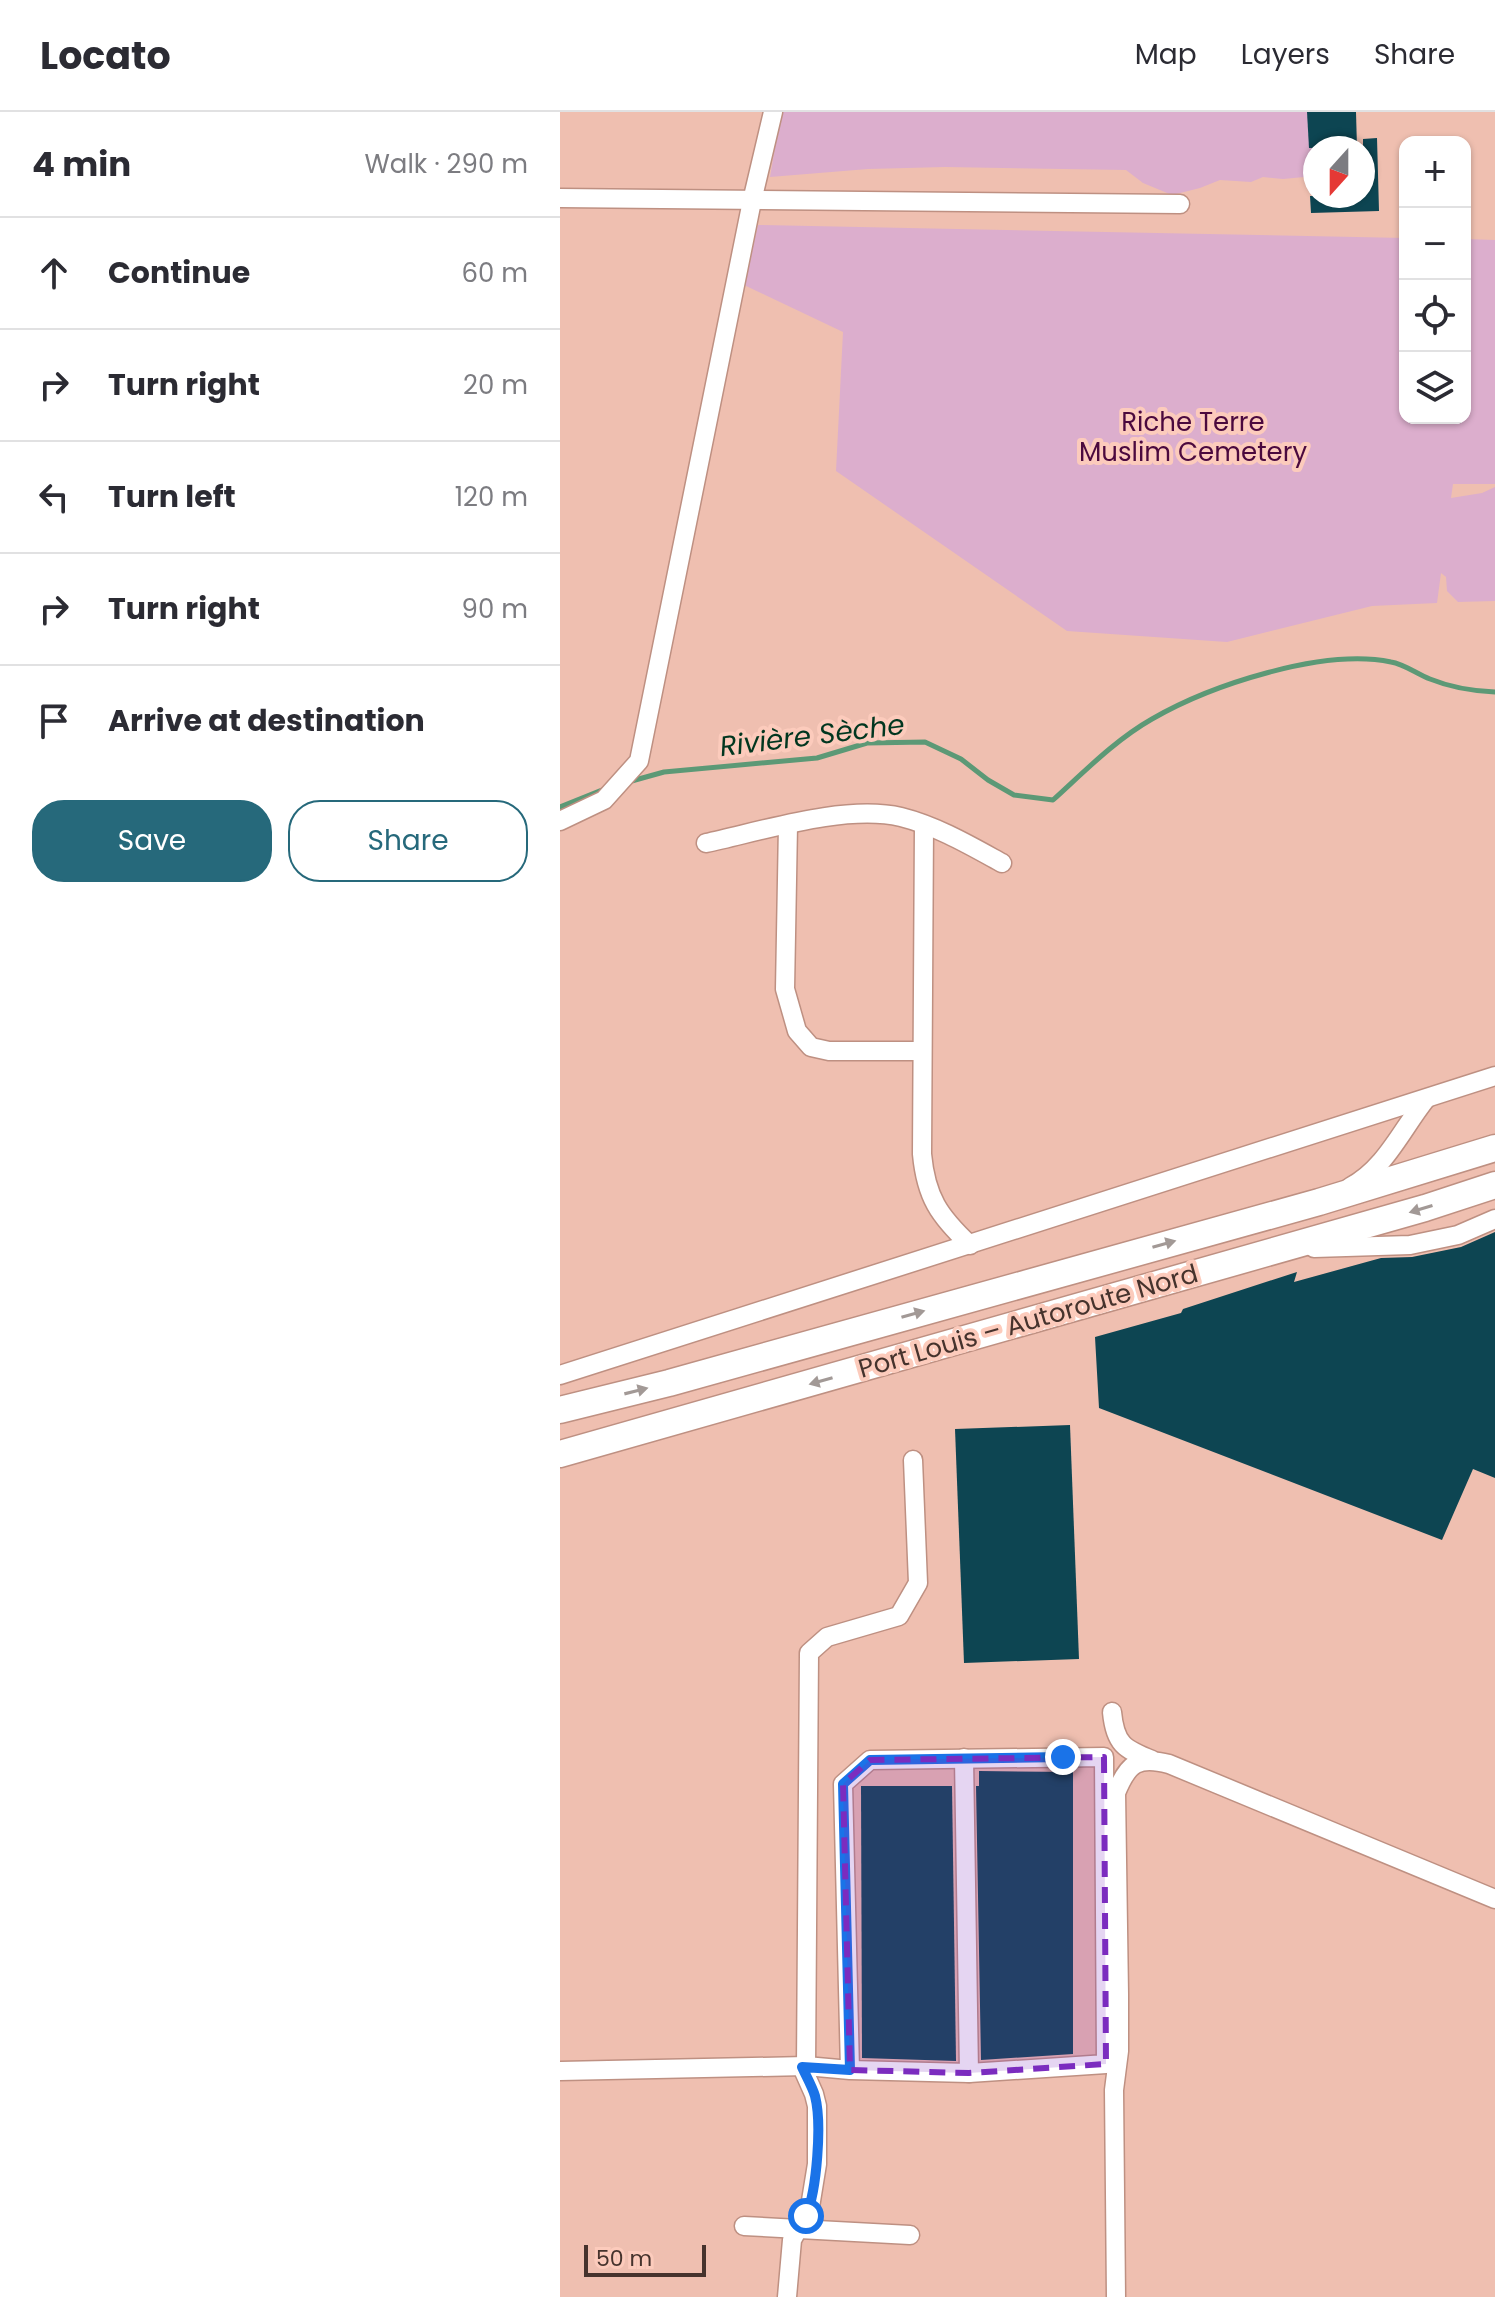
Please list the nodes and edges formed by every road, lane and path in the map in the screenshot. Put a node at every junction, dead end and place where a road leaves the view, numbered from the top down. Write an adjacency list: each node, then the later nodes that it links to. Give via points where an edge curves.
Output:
1 (773, 112): 3 (street)
2 (560, 198): 3 (street)
3 (752, 201): 4 (street); 5 (street, via 639,761 604,800)
4 (1180, 204)
5 (560, 821)
6 (788, 825): 7 (street, via 876,814); 8 (street); 10 (street, via 785,989 797,1031 811,1047 829,1051)
7 (924, 825): 9 (street); 10 (street)
8 (706, 843)
9 (1002, 863)
10 (922, 1051): 17 (street, via 924,1178 942,1216)
11 (1495, 1076): 12 (street)
12 (1426, 1099): 15 (street, via 1382,1161 1360,1181); 17 (street)
13 (1495, 1148): 15 (highway, Port Louis – Autoroute Nord)
14 (1495, 1185): 18 (highway, Port Louis – Autoroute Nord, one-way to 18)
15 (1319, 1202): 20 (highway, Port Louis – Autoroute Nord, one-way to 15)
16 (1495, 1219): 18 (street, via 1458,1235 1410,1245)
17 (970, 1245): 19 (street)
18 (1280, 1249): 21 (highway, Port Louis – Autoroute Nord, one-way to 21)
19 (560, 1375)
20 (560, 1410)
21 (686, 1419): 22 (highway, Port Louis – Autoroute Nord); 24 (street)
22 (560, 1454)
23 (913, 1460): 29 (street, via 918,1583 899,1616 827,1637 809,1653)
24 (560, 1467)
25 (1112, 1712): 27 (street, via 1120,1743)
26 (964, 1758): 30 (street, via 870,1760 843,1784); 32 (street); 32 (street, via 1104,1757 1106,2064)
27 (1152, 1760): 28 (street); 37 (street, via 1138,1761 1129,1769 1116,1793)
28 (1494, 1898)
29 (804, 2067): 30 (street); 31 (street); 34 (street, via 817,2106 817,2164 810,2207)
30 (850, 2070): 32 (street)
31 (560, 2071)
32 (969, 2073)
33 (744, 2226): 34 (street)
34 (796, 2229): 35 (street); 36 (street)
35 (910, 2235)
36 (787, 2297)
37 (1116, 2297)

